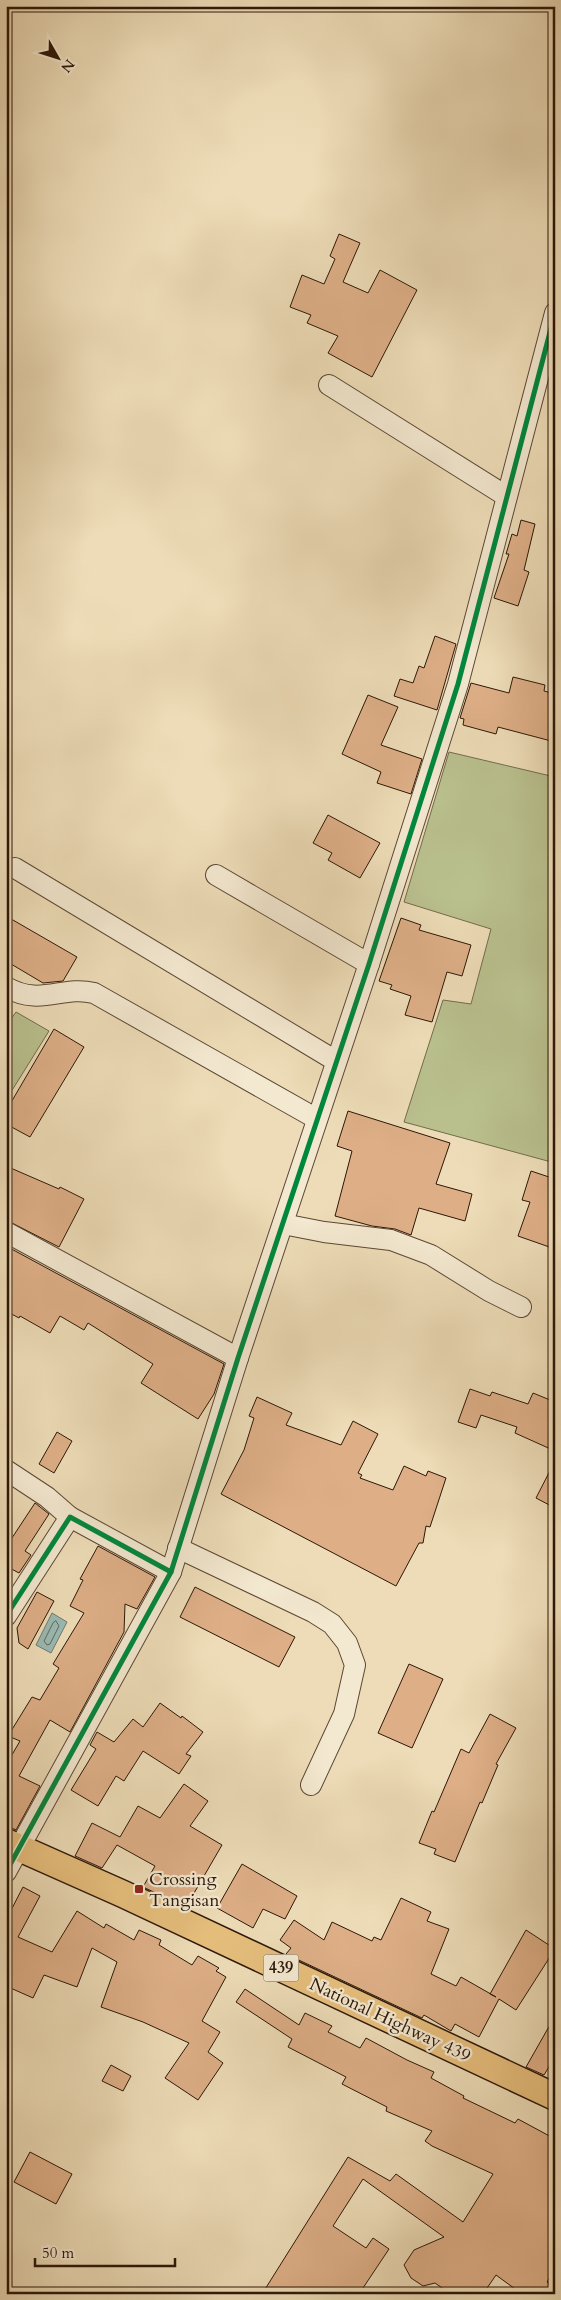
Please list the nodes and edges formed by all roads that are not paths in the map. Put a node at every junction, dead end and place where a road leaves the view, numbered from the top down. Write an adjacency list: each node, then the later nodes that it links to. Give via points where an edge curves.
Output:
1 (555, 314): 3 (street)
2 (329, 385): 3 (street)
3 (506, 496): 6 (street, via 458,684)
4 (15, 868): 8 (street)
5 (216, 875): 6 (street)
6 (369, 964): 8 (street)
7 (9, 992): 9 (street, via 41,996 76,990 94,993)
8 (336, 1061): 9 (street)
9 (317, 1119): 10 (street)
10 (283, 1224): 12 (street, via 391,1240 430,1254); 13 (street)
11 (6, 1232): 13 (street)
12 (521, 1307)
13 (238, 1358): 16 (street)
14 (6, 1470): 15 (street)
15 (70, 1518): 17 (street); 18 (street)
16 (178, 1548): 17 (street); 20 (street, via 313,1612 332,1624 347,1643 355,1665 344,1714)
17 (171, 1572): 21 (street)
18 (13, 1591): 19 (street)
19 (6, 1616)
20 (311, 1785)
21 (13, 1845): 22 (street); 23 (main road, National Highway 439 / 439)
22 (6, 1872)
23 (555, 2097)

